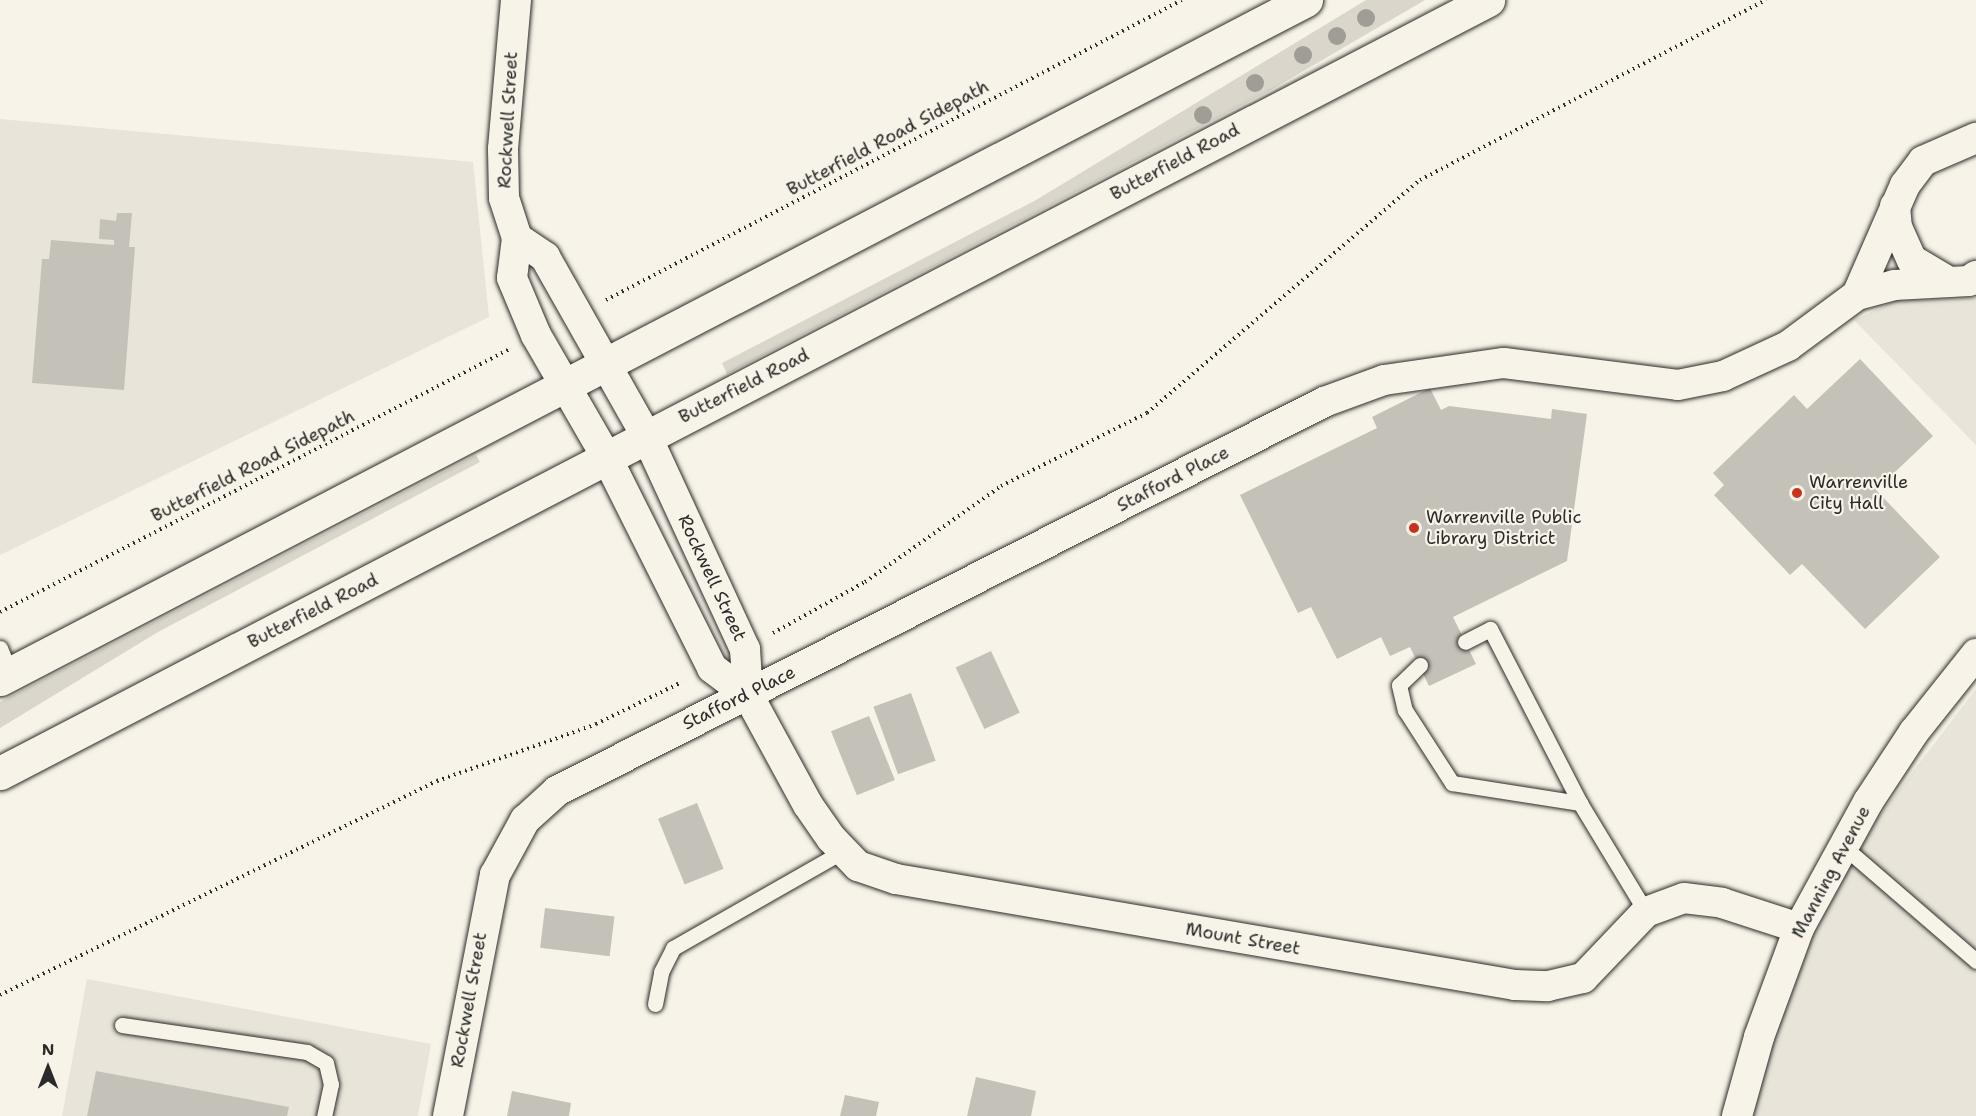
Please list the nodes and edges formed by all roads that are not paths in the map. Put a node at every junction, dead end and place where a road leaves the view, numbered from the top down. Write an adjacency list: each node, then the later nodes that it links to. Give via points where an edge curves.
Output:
1 (516, 0): 6 (street, Rockwell Street, via 504,198)
2 (1306, 0): 9 (main road)
3 (1488, 0): 11 (main road, Butterfield Road)
4 (1976, 138): 5 (street, via 1923,161)
5 (1895, 206): 7 (street, Stafford Place, via 1897,226 1912,260); 8 (street)
6 (517, 238): 9 (street, Rockwell Street, via 545,257); 10 (street, Rockwell Street, via 513,278)
7 (1963, 279): 8 (street, Stafford Place, via 1894,285)
8 (1857, 295): 17 (street, Stafford Place, via 1788,346 1723,376 1690,383 1504,363 1384,380 1324,402)
9 (606, 362): 10 (main road); 11 (street, Rockwell Street)
10 (562, 384): 12 (street, Rockwell Street); 16 (main road)
11 (647, 436): 12 (main road, Butterfield Road); 17 (street, Rockwell Street, via 745,649)
12 (607, 458): 17 (street, Rockwell Street, via 712,668); 18 (main road, Butterfield Road)
13 (1465, 642): 19 (lane, via 1490,629)
14 (1976, 654): 21 (street, Manning Avenue, via 1914,732)
15 (1419, 665): 19 (lane, via 1399,686 1405,710 1452,783)
16 (3, 667)
17 (748, 695): 20 (street, Stafford Place, via 557,791); 22 (street, Mount Street, via 808,804)
18 (0, 773)
19 (1580, 803): 23 (lane)
20 (525, 820): 29 (street, Rockwell Street, via 495,875)
21 (1843, 846): 24 (street, Manning Avenue); 25 (lane)
22 (843, 851): 23 (street, Mount Street, via 858,866 896,879 1515,985 1548,987 1583,978); 26 (lane, via 673,948 661,972)
23 (1646, 912): 24 (street, Mount Street, via 1684,898 1722,903)
24 (1799, 928): 30 (street, Manning Avenue, via 1759,1037)
25 (1976, 961)
26 (656, 1004)
27 (122, 1025): 28 (lane, via 307,1052 326,1063 329,1073 331,1084)
28 (324, 1116)
29 (447, 1116)
30 (1737, 1116)

